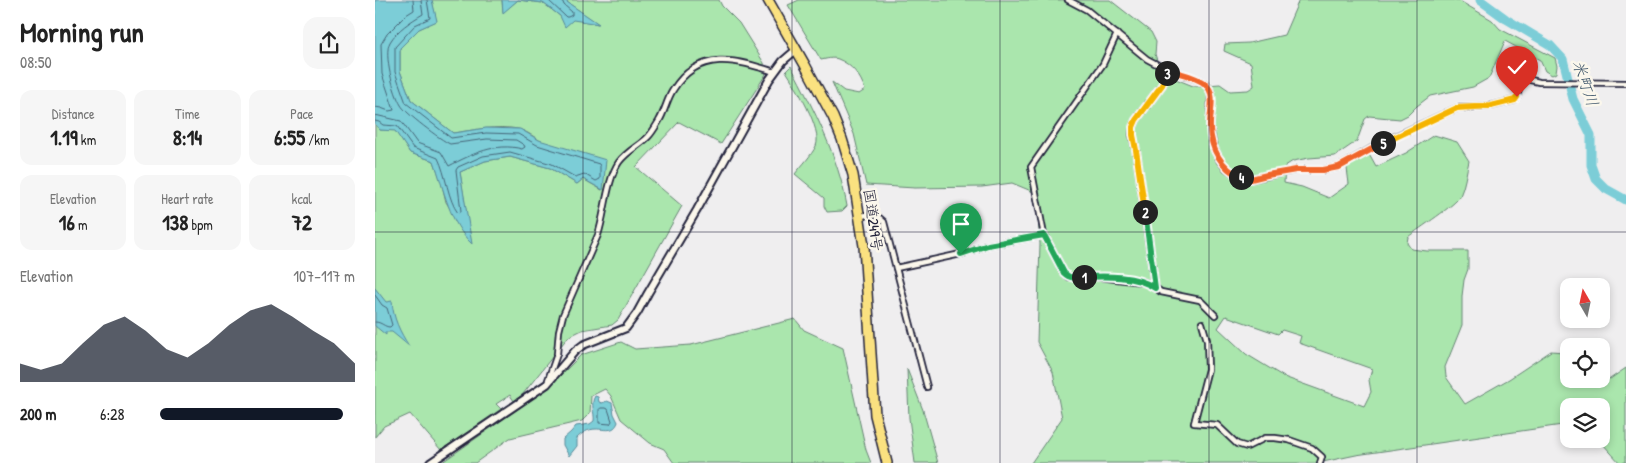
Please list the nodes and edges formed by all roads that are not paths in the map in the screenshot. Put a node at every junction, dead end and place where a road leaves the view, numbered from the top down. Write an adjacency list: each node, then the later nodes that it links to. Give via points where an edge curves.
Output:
1 (768, 0): 4 (highway, 国道249号)
2 (1068, 0): 3 (street, via 1087,10)
3 (1117, 34): 5 (street, via 1147,59); 9 (street, via 1103,64 1031,168)
4 (797, 49): 6 (street); 8 (highway, 国道249号, via 833,117 853,175)
5 (1169, 70): 7 (street, via 1206,84 1211,92 1210,128 1220,161 1238,176 1251,179 1296,170 1339,167 1381,143 1457,108 1491,106 1515,100 1523,78 1561,83); 11 (street, via 1133,127)
6 (775, 72): 14 (street, via 637,313 626,328 583,345); 14 (street, via 746,62 719,60 695,67 674,89 649,136 619,162 613,173 598,235 563,315 557,354)
7 (1626, 82)
8 (860, 216): 10 (street, via 875,214 884,222); 17 (highway, 国道249号, via 875,415)
9 (1044, 235): 10 (street); 11 (street, via 1068,277 1123,278)
10 (896, 268): 15 (street)
11 (1155, 288): 12 (street, via 1200,300)
12 (1215, 315)
13 (1202, 323): 18 (street, via 1207,340 1208,369 1195,423 1217,425 1237,444 1247,447 1265,438 1289,440 1312,448 1322,457)
14 (547, 384): 16 (street)
15 (927, 387)
16 (430, 463)
17 (887, 463)
18 (1320, 463)

